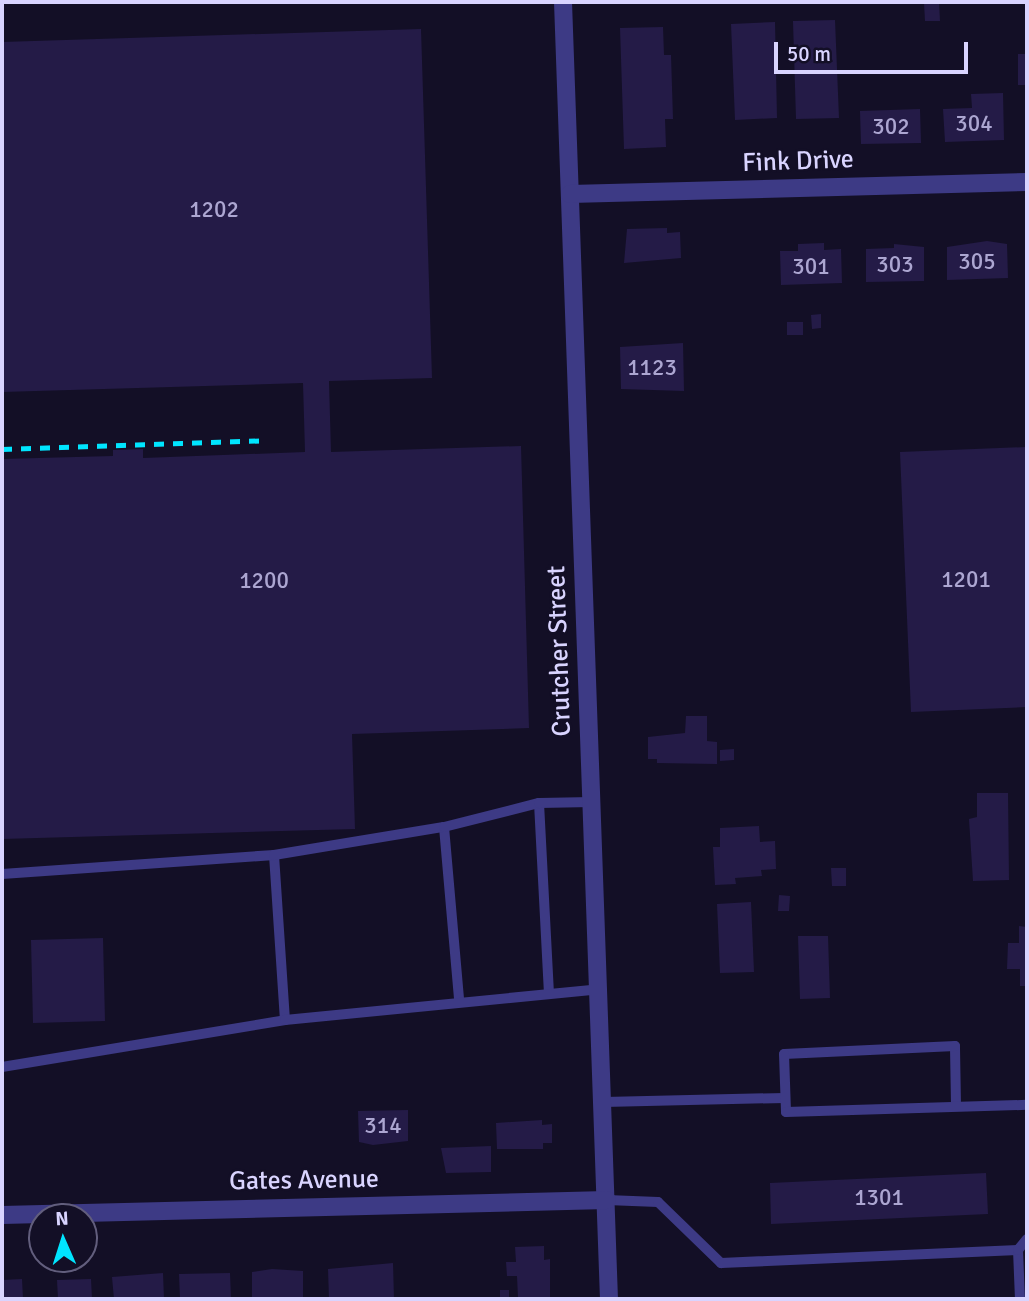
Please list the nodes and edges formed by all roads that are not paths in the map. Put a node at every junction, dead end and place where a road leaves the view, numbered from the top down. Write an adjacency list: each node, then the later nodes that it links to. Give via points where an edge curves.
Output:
1 (564, 2): 3 (street, Crutcher Street)
2 (1027, 182): 3 (street, Fink Drive)
3 (570, 194): 4 (street, Crutcher Street)
4 (592, 802): 5 (lane); 9 (street, Crutcher Street)
5 (539, 803): 6 (lane); 10 (lane)
6 (444, 827): 7 (lane); 11 (lane)
7 (274, 855): 8 (lane); 12 (lane)
8 (2, 874)
9 (601, 989): 10 (lane); 15 (street, Crutcher Street)
10 (549, 993): 11 (lane)
11 (459, 1000): 12 (lane)
12 (285, 1020): 13 (lane)
13 (2, 1067)
14 (785, 1098): 15 (lane); 16 (lane, via 786,1112); 16 (lane, via 784,1055 956,1046)
15 (604, 1102): 18 (street, Crutcher Street)
16 (956, 1105): 17 (lane)
17 (1027, 1105)
18 (607, 1200): 19 (street, Gates Avenue); 21 (lane, via 658,1202 721,1263); 22 (street, Crutcher Street)
19 (2, 1215)
20 (1027, 1239): 21 (lane)
21 (1018, 1250): 23 (lane)
22 (610, 1299)
23 (1020, 1299)

